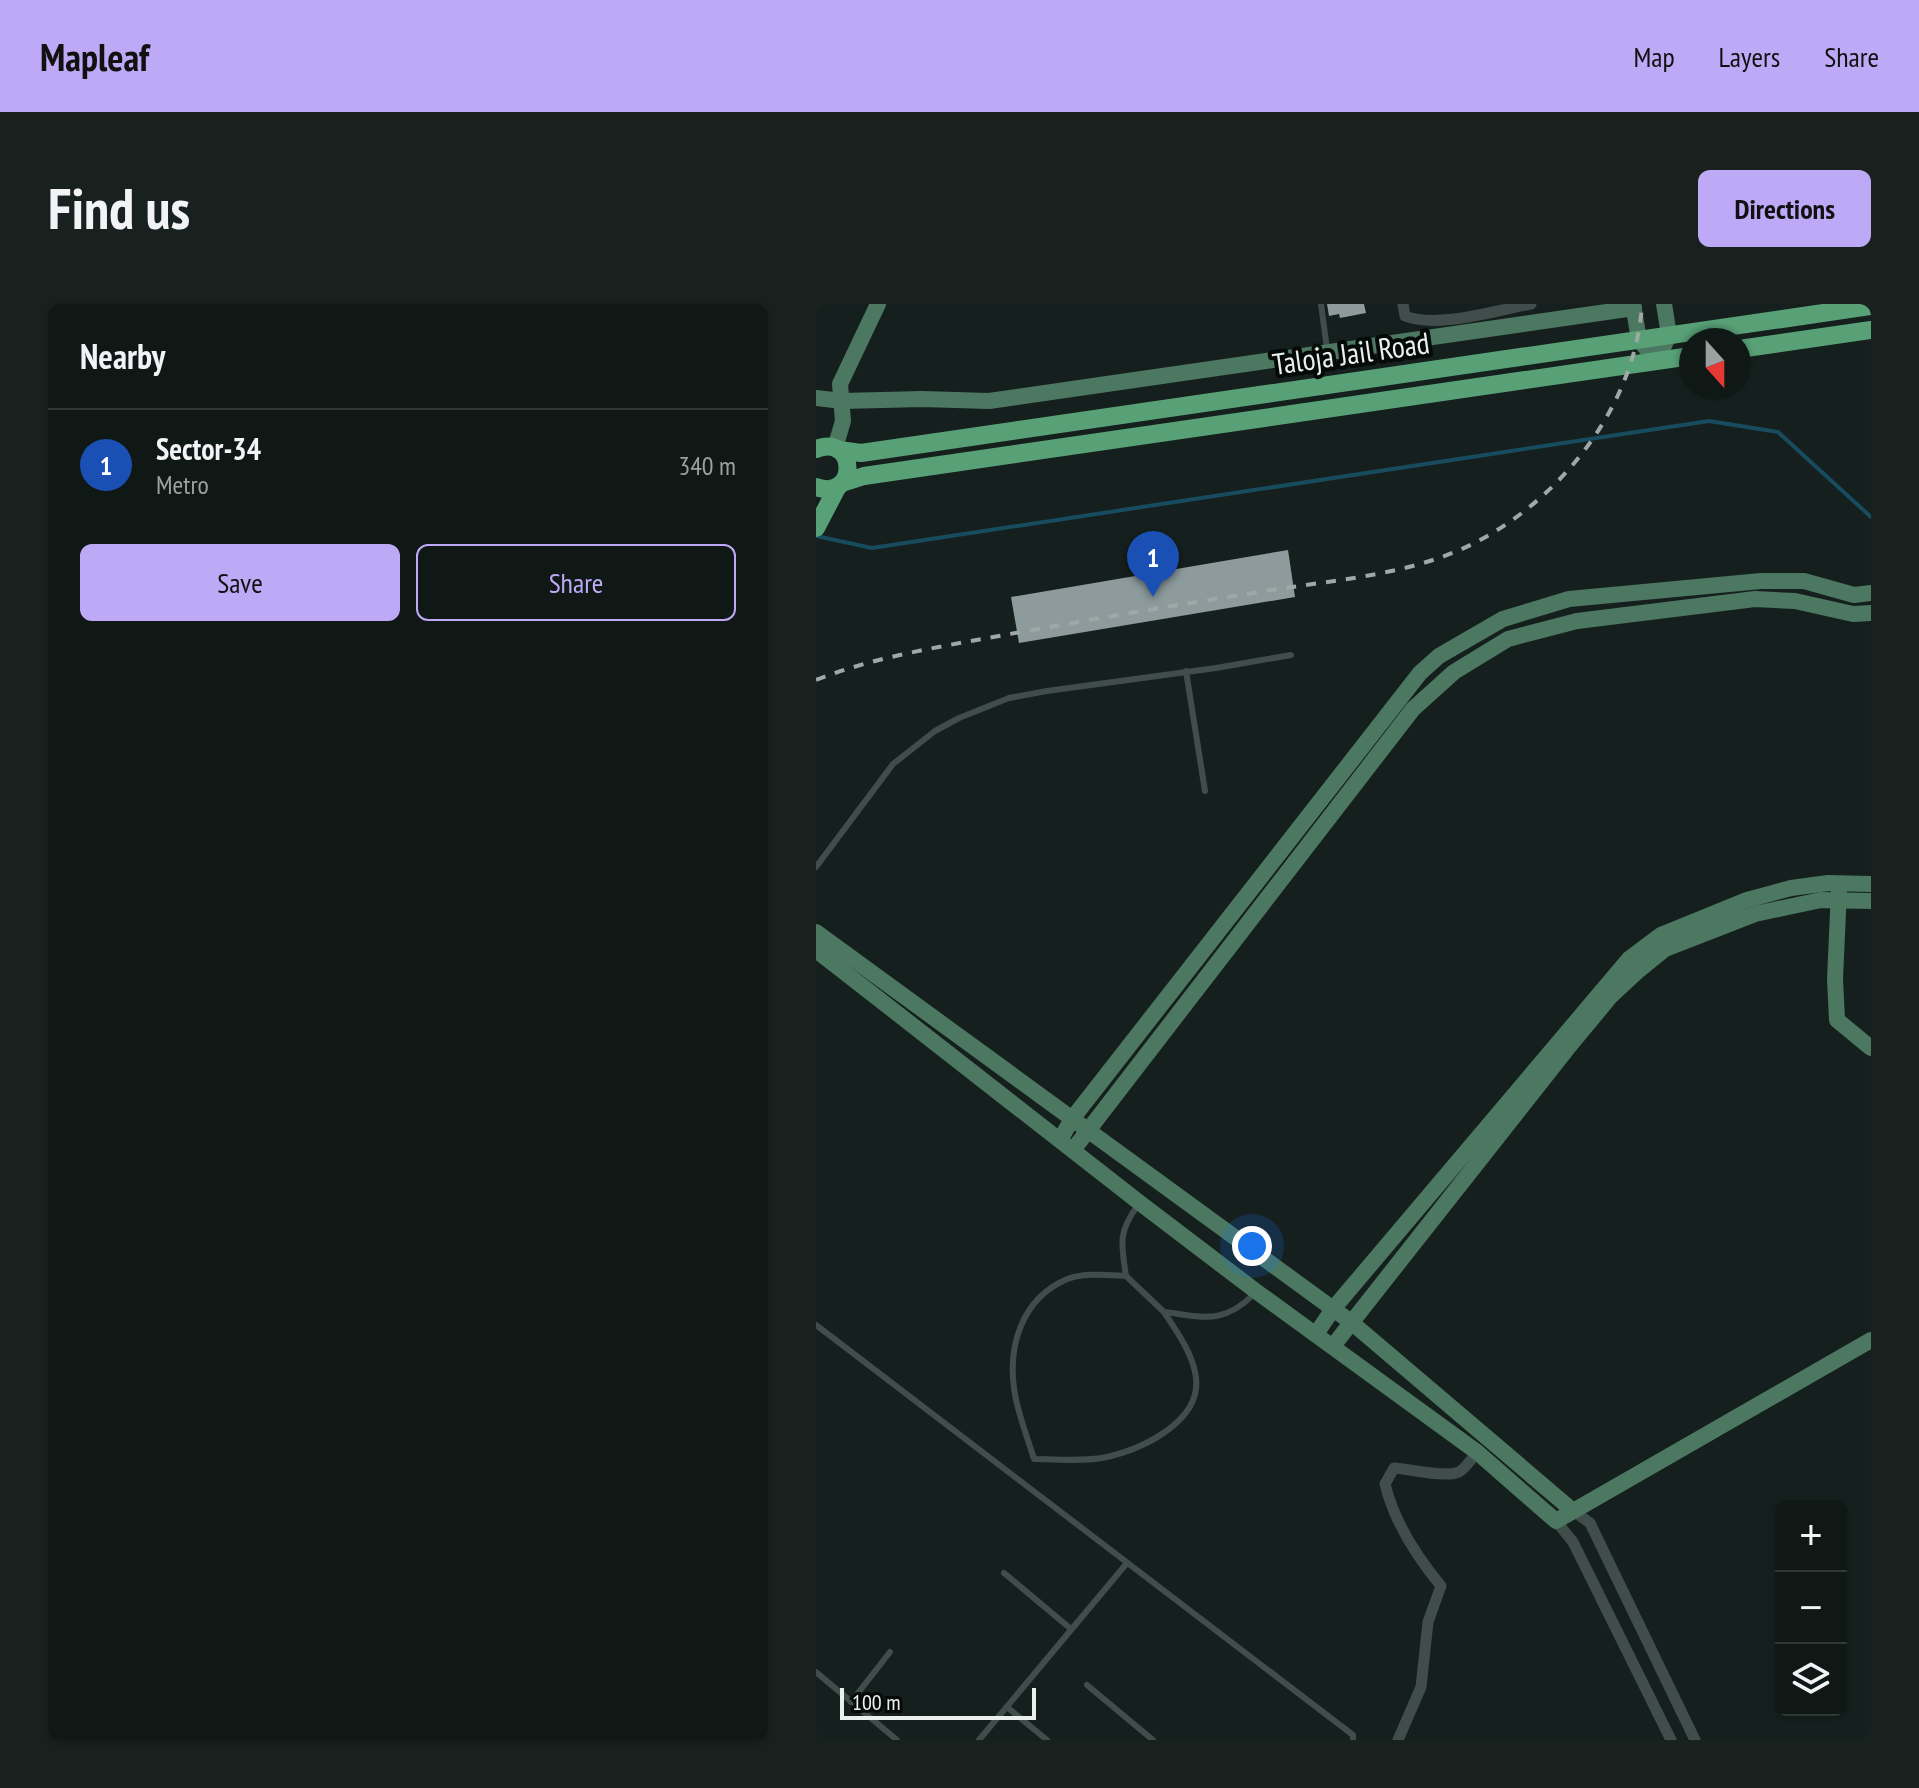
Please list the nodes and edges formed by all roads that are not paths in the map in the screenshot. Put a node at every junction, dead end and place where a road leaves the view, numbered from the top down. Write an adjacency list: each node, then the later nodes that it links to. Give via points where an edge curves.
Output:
1 (878, 304): 16 (street, via 840,384)
2 (1321, 304): 12 (lane)
3 (1403, 304): 4 (street, via 1405,316 1418,322)
4 (1531, 304)
5 (1664, 304): 9 (street)
6 (1633, 306): 10 (street); 12 (street)
7 (1871, 306): 9 (main road, Taloja Jail Road)
8 (1871, 330): 11 (main road)
9 (1669, 335): 10 (main road, Taloja Jail Road); 14 (street)
10 (1639, 340): 14 (street); 17 (main road, Taloja Jail Road, via 861,453)
11 (1751, 347)
12 (1328, 352): 16 (street, via 989,401)
13 (1679, 358): 14 (main road, Taloja Jail Road)
14 (1657, 361): 18 (main road, Taloja Jail Road, via 864,476)
15 (816, 398): 16 (street)
16 (842, 401): 17 (street, via 842,430)
17 (827, 447): 18 (main road, via 845,456 848,468)
18 (840, 485): 19 (main road, Taloja Jail Road); 20 (main road)
19 (816, 487)
20 (816, 528)
21 (1871, 593): 33 (street, via 1854,595 1804,581 1761,581 1569,599 1503,619 1439,656 1420,673)
22 (1871, 613): 34 (street, via 1755,599 1577,621 1508,639 1454,672 1413,709)
23 (1291, 655): 24 (lane)
24 (1186, 671): 25 (lane); 26 (lane, via 1009,698 959,718 893,764)
25 (1205, 791)
26 (816, 867)
27 (1871, 884): 28 (street)
28 (1838, 892): 29 (street); 32 (street, via 1837,1020); 39 (street, via 1791,888 1747,900 1661,935 1629,959); 41 (street, via 1755,914 1665,949 1639,970 1567,1049)
29 (1871, 901)
30 (816, 932): 33 (street)
31 (816, 950): 35 (street)
32 (1871, 1048)
33 (1072, 1119): 34 (street); 35 (street)
34 (1089, 1132): 35 (street); 39 (street)
35 (1066, 1145): 36 (street)
36 (1140, 1203): 37 (lane, via 1125,1223 1120,1242); 38 (street)
37 (1126, 1276): 40 (lane); 40 (lane, via 1067,1279 1040,1296 1022,1318 1014,1388 1034,1459 1105,1457 1152,1441 1178,1421 1197,1394 1195,1371)
38 (1257, 1292): 40 (lane, via 1237,1311 1219,1317); 43 (street)
39 (1333, 1309): 41 (street); 43 (street)
40 (1164, 1312)
41 (1351, 1322): 45 (street); 47 (street)
42 (816, 1325): 49 (lane)
43 (1316, 1334): 45 (street)
44 (1871, 1340): 47 (street)
45 (1333, 1346): 46 (street)
46 (1477, 1452): 48 (street); 62 (street, via 1460,1471 1441,1475 1394,1468 1385,1484 1423,1564 1441,1586 1428,1622 1421,1687)
47 (1572, 1510): 48 (street); 64 (street, via 1590,1523)
48 (1556, 1521): 63 (street, via 1573,1542)
49 (1127, 1563): 51 (lane); 61 (lane)
50 (1004, 1573): 51 (lane)
51 (1071, 1629): 56 (lane)
52 (890, 1652): 55 (lane)
53 (816, 1672): 55 (lane)
54 (1087, 1685): 60 (lane)
55 (851, 1702): 57 (lane)
56 (1007, 1707): 58 (lane); 59 (lane)
57 (897, 1740)
58 (979, 1740)
59 (1047, 1740)
60 (1153, 1740)
61 (1353, 1740)
62 (1398, 1740)
63 (1671, 1740)
64 (1695, 1740)

